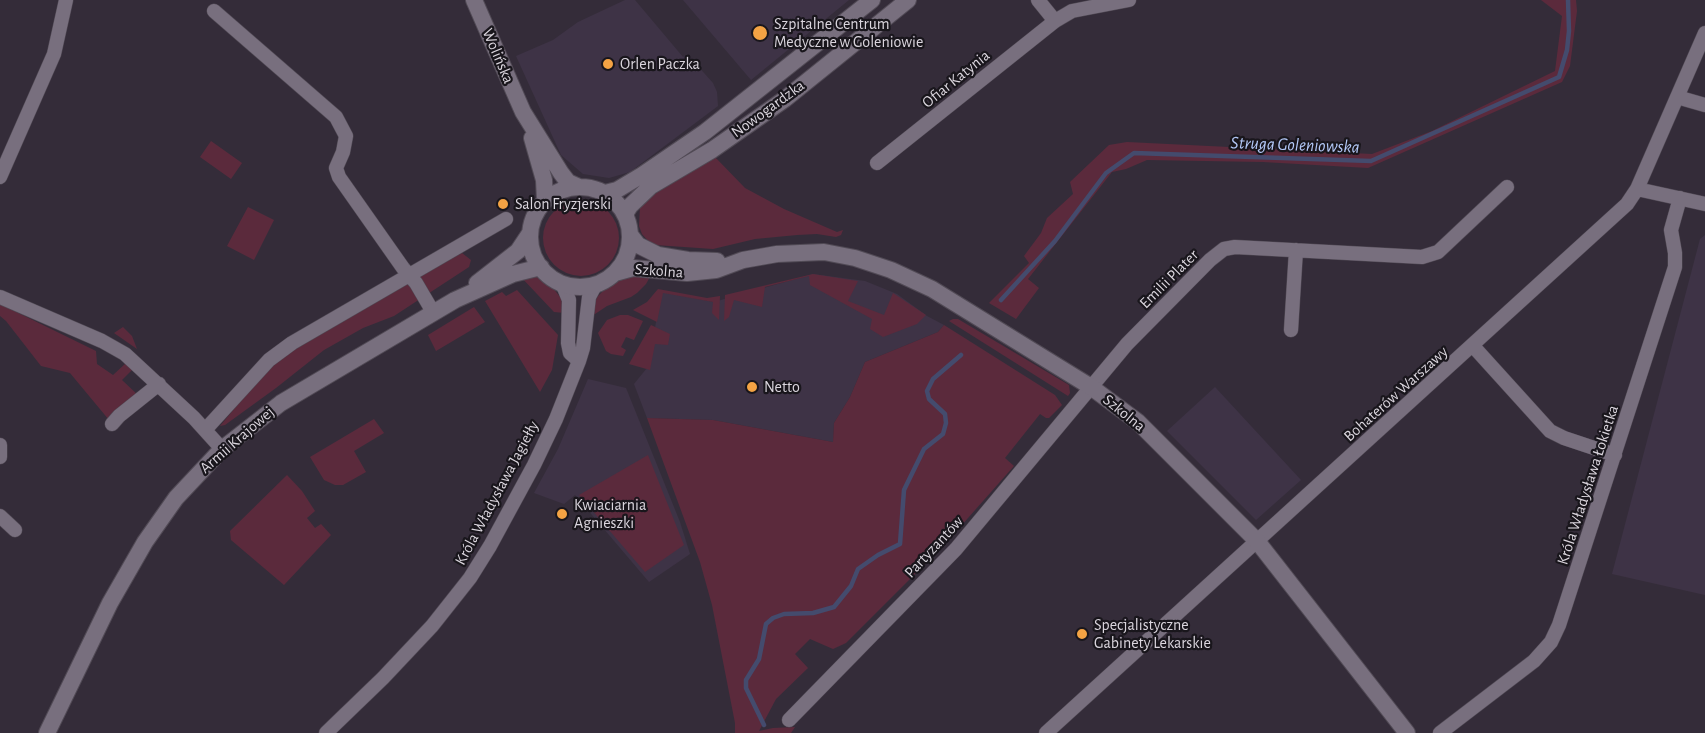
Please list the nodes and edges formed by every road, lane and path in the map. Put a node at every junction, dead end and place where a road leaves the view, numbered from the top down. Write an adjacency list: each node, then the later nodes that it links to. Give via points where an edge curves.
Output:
1 (66, 0): 14 (street, via 54,54)
2 (474, 0): 12 (street, Wolińska)
3 (872, 0): 18 (street, Nowogardzka, via 705,132 642,175)
4 (908, 0): 22 (street, Nowogardzka, via 785,99 712,150 651,186)
5 (1038, 0): 8 (street)
6 (1129, 0): 8 (street, Ofiar Katynia, via 1072,11)
7 (214, 11): 30 (street, via 336,117 346,136 336,168 339,177)
8 (1055, 21): 13 (street, Ofiar Katynia)
9 (1705, 33): 10 (street, Bohaterów Warszawy)
10 (1677, 97): 11 (street); 17 (street, Bohaterów Warszawy)
11 (1705, 105)
12 (523, 112): 15 (street, Wolińska, via 561,173); 20 (street, Wolińska, via 544,180)
13 (878, 163)
14 (0, 177)
15 (579, 187): 18 (street); 20 (street, via 566,189)
16 (1507, 188): 26 (street, Emilii Plater, via 1463,231 1430,256)
17 (1637, 189): 19 (street); 37 (street, Bohaterów Warszawy, via 1608,223)
18 (605, 193): 22 (street)
19 (1680, 198): 21 (street); 44 (street, Króla Władysława Łokietka, via 1671,230 1675,267)
20 (546, 201): 24 (street)
21 (1705, 204)
22 (625, 214): 25 (street)
23 (506, 219): 30 (street)
24 (530, 233): 28 (street); 34 (street, via 519,251)
25 (631, 236): 27 (street, Szkolna, via 638,245 658,255); 29 (street, via 624,262)
26 (1296, 250): 36 (street); 40 (street, Emilii Plater, via 1224,249 1127,344)
27 (739, 261): 29 (street, Szkolna, via 716,270 687,273 633,268); 40 (street, Szkolna, via 824,252 891,270 932,289)
28 (541, 267): 31 (street); 34 (street, Armii Krajowej, via 513,274)
29 (615, 273): 32 (street)
30 (409, 274): 35 (street); 42 (street, via 269,360)
31 (562, 283): 32 (street); 38 (street, via 569,300 570,353)
32 (596, 285): 38 (street, Króla Władysława Jagiełły, via 589,297)
33 (0, 297): 39 (street, via 102,341 125,354)
34 (455, 300): 35 (street, Armii Krajowej)
35 (434, 312): 43 (street, Armii Krajowej, via 281,403)
36 (1291, 330)
37 (1473, 346): 44 (street, via 1550,431); 47 (street, Bohaterów Warszawy)
38 (579, 361): 50 (street, Króla Władysława Jagiełły, via 534,465 470,578 411,649)
39 (159, 384): 41 (street); 42 (street)
40 (1091, 387): 47 (street, Szkolna, via 1138,422); 48 (street, Partyzantów, via 956,549)
41 (112, 424)
42 (205, 430): 43 (street)
43 (222, 449): 49 (street, Armii Krajowej, via 176,498 144,542)
44 (1615, 455): 53 (street, Króla Władysława Łokietka, via 1551,642 1534,661)
45 (0, 516): 46 (street)
46 (15, 530)
47 (1257, 541): 51 (street, Bohaterów Warszawy); 52 (street, Szkolna)
48 (789, 720)
49 (47, 733)
50 (326, 733)
51 (1046, 733)
52 (1407, 733)
53 (1440, 733)

